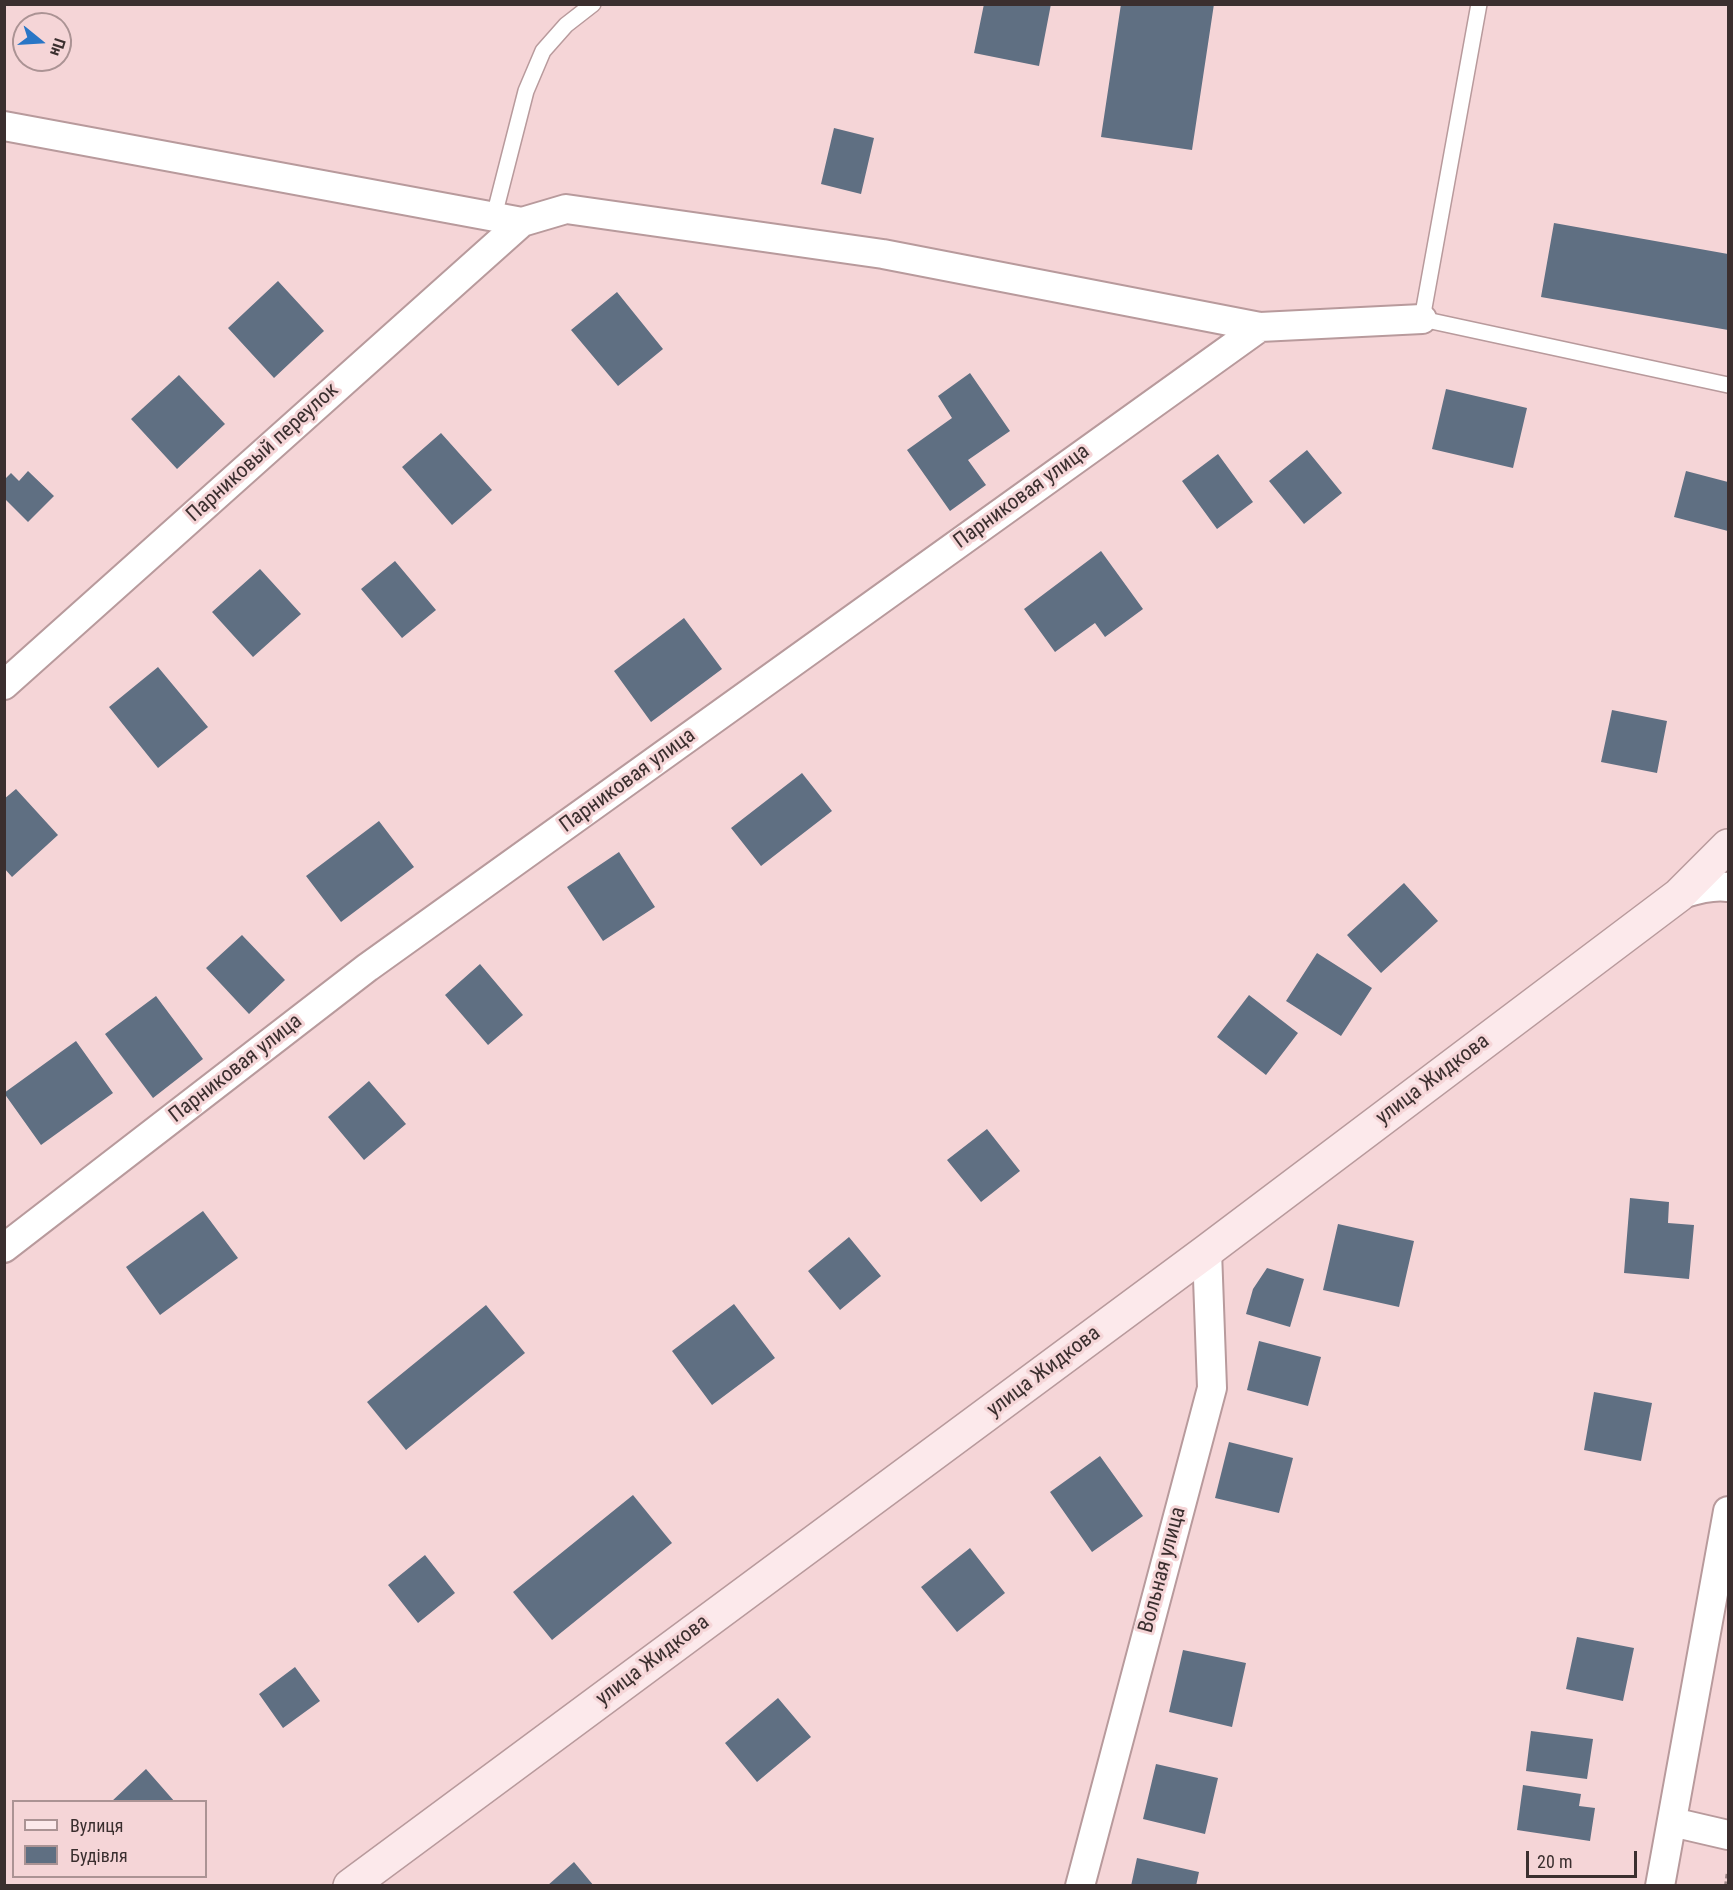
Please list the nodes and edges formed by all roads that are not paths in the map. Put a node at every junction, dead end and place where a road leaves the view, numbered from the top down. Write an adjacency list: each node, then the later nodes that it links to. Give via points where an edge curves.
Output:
1 (593, 4): 4 (lane, via 566,25 543,51 526,91)
2 (1479, 4): 6 (lane)
3 (4, 126): 4 (street)
4 (494, 216): 5 (street)
5 (522, 222): 7 (street, via 566,209 883,254); 9 (street, Парниковый переулок)
6 (1422, 319): 7 (street); 8 (lane)
7 (1260, 327): 13 (street, Парниковая улица, via 368,967)
8 (1728, 385)
9 (4, 685)
10 (1728, 846): 12 (main road, улица Жидкова)
11 (1728, 886): 12 (street)
12 (1678, 895): 14 (main road, улица Жидкова)
13 (4, 1248)
14 (1207, 1251): 18 (main road, улица Жидкова); 19 (street, Вольная улица, via 1212,1388)
15 (1728, 1511): 16 (street)
16 (1672, 1822): 17 (street); 20 (street)
17 (1728, 1836)
18 (350, 1886)
19 (1080, 1886)
20 (1660, 1886)

